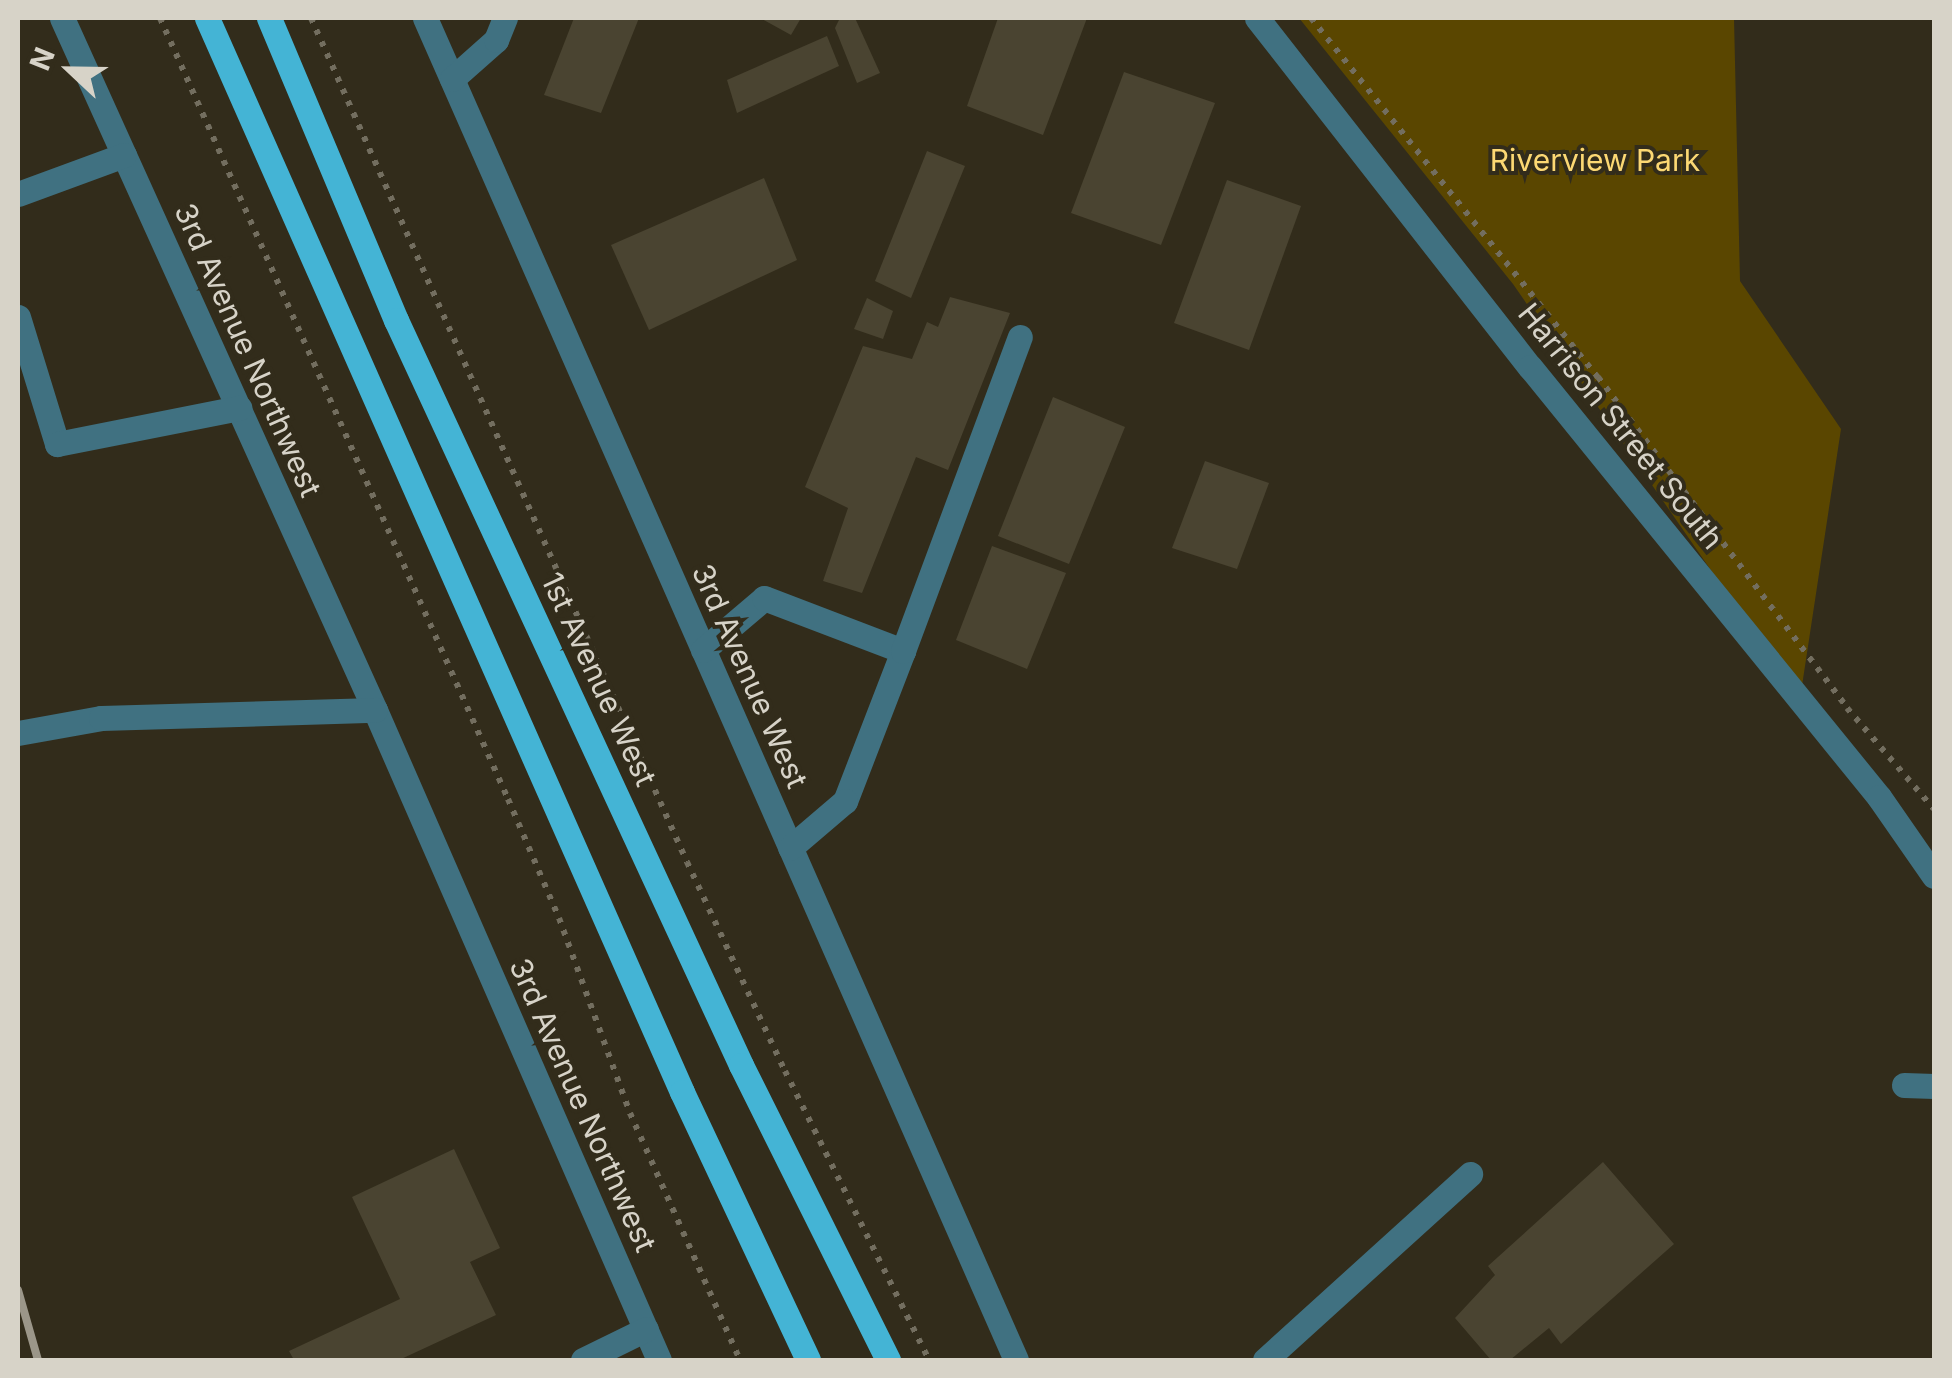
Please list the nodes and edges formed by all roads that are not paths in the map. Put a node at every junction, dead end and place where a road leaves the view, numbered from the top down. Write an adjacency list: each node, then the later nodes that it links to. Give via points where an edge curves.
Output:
1 (62, 18): 8 (street, 3rd Avenue Northwest)
2 (208, 18): 26 (main road, via 682,1092)
3 (269, 18): 27 (main road, 1st Avenue West, via 396,320 741,1065)
4 (425, 18): 7 (street, 3rd Avenue West)
5 (505, 18): 7 (street, via 496,40)
6 (1257, 18): 19 (street, Harrison Street South, via 1879,797)
7 (452, 79): 14 (street, 3rd Avenue West)
8 (124, 155): 9 (street); 13 (street, 3rd Avenue Northwest)
9 (18, 194)
10 (18, 317): 12 (street)
11 (1020, 338): 15 (street)
12 (28, 382): 13 (street, via 57,444)
13 (239, 408): 16 (street, 3rd Avenue Northwest)
14 (704, 650): 15 (street, via 764,598); 18 (street, 3rd Avenue West)
15 (903, 651): 18 (street, via 845,801)
16 (375, 710): 17 (street, via 101,718); 23 (street, 3rd Avenue Northwest)
17 (18, 733)
18 (790, 848): 28 (street, 3rd Avenue West)
19 (1934, 876)
20 (1904, 1084): 21 (street)
21 (1934, 1086)
22 (1470, 1174): 29 (street)
23 (646, 1329): 24 (street); 25 (street, 3rd Avenue Northwest)
24 (583, 1360)
25 (660, 1360)
26 (808, 1360)
27 (888, 1360)
28 (1016, 1360)
29 (1265, 1360)

